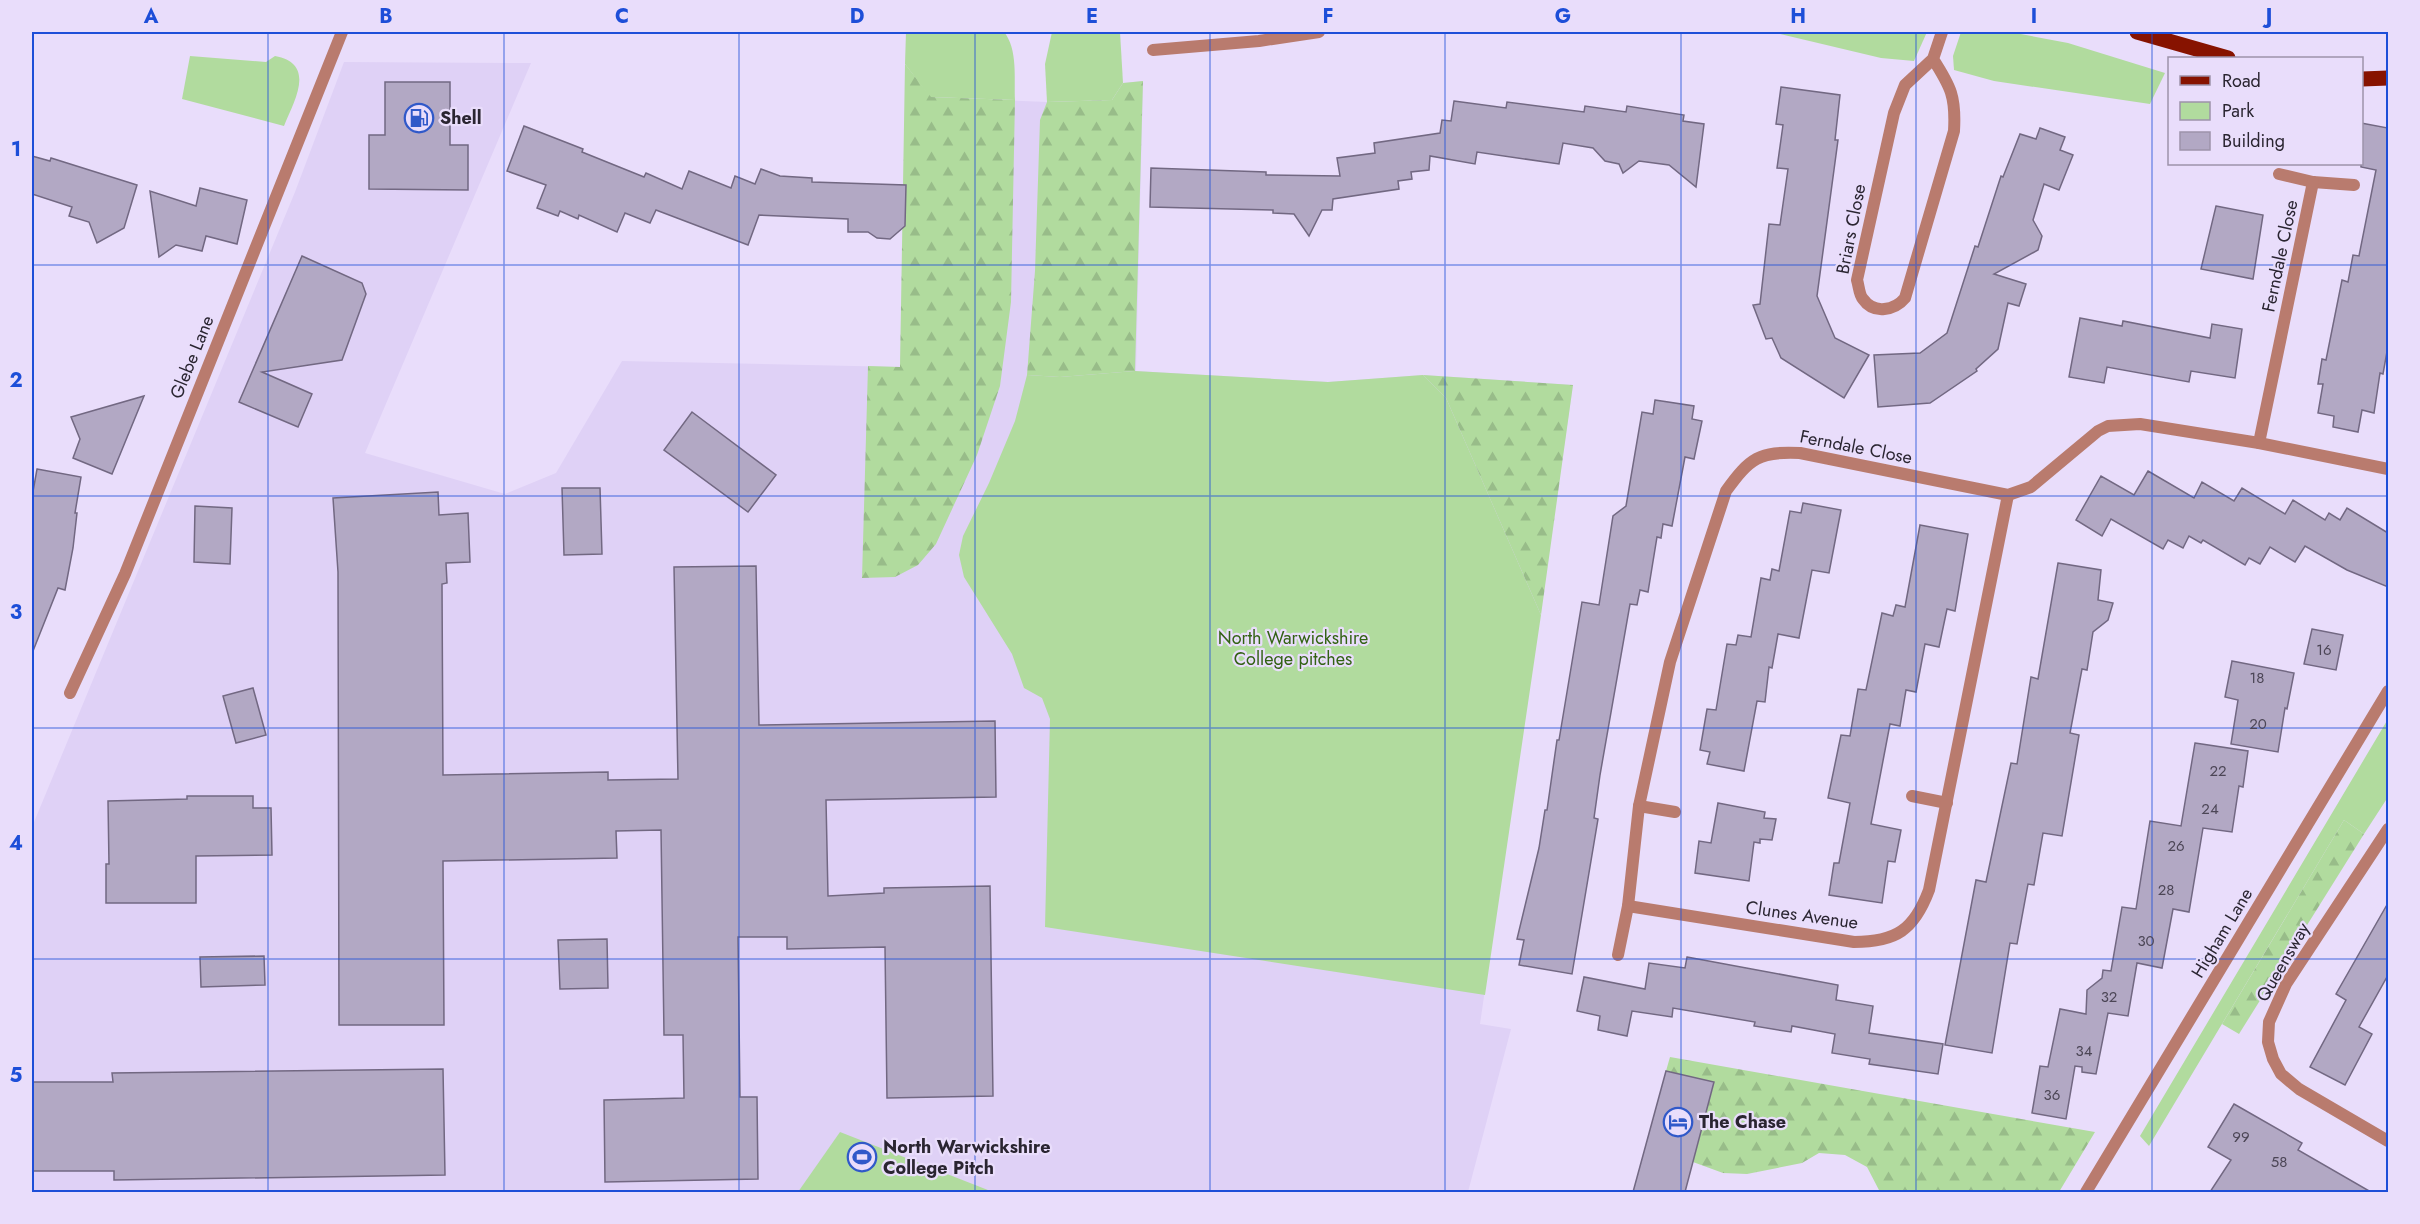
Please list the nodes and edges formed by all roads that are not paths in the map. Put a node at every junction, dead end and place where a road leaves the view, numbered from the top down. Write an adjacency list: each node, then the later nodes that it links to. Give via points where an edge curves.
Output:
1 (342, 32): 18 (street, Glebe Lane, via 124,574)
2 (1319, 32): 5 (street)
3 (1942, 32): 8 (street, Briars Close)
4 (2137, 32): 7 (main road)
5 (1258, 36): 6 (street)
6 (1153, 50)
7 (2224, 57)
8 (1933, 59): 8 (street, Briars Close, via 1950,84 1955,106 1954,131 1905,298 1897,307 1885,310 1862,299 1857,280 1894,113 1905,85)
9 (2388, 78): 10 (main road)
10 (2363, 79)
11 (2278, 174): 12 (street, Ferndale Close)
12 (2313, 182): 13 (street, Ferndale Close); 14 (street, Ferndale Close)
13 (2354, 185)
14 (2259, 443): 15 (street); 16 (street, via 2140,424 2108,426 2031,487)
15 (2388, 469)
16 (2008, 495): 20 (street, Clunes Avenue); 21 (street, Ferndale Close, via 1800,453 1778,452 1757,457 1726,491 1670,662)
17 (2388, 692): 27 (street, Higham Lane)
18 (70, 693)
19 (1912, 796): 20 (street)
20 (1947, 803): 24 (street, Clunes Avenue, via 1923,907 1912,923 1895,936 1876,942 1854,942)
21 (1639, 806): 22 (street); 24 (street, Ferndale Close)
22 (1675, 812)
23 (2388, 829): 26 (street, Queensway, via 2286,984 2269,1022 2268,1042 2281,1074 2299,1089)
24 (1628, 906): 25 (street, Ferndale Close)
25 (1618, 955)
26 (2388, 1141)
27 (2085, 1192)

